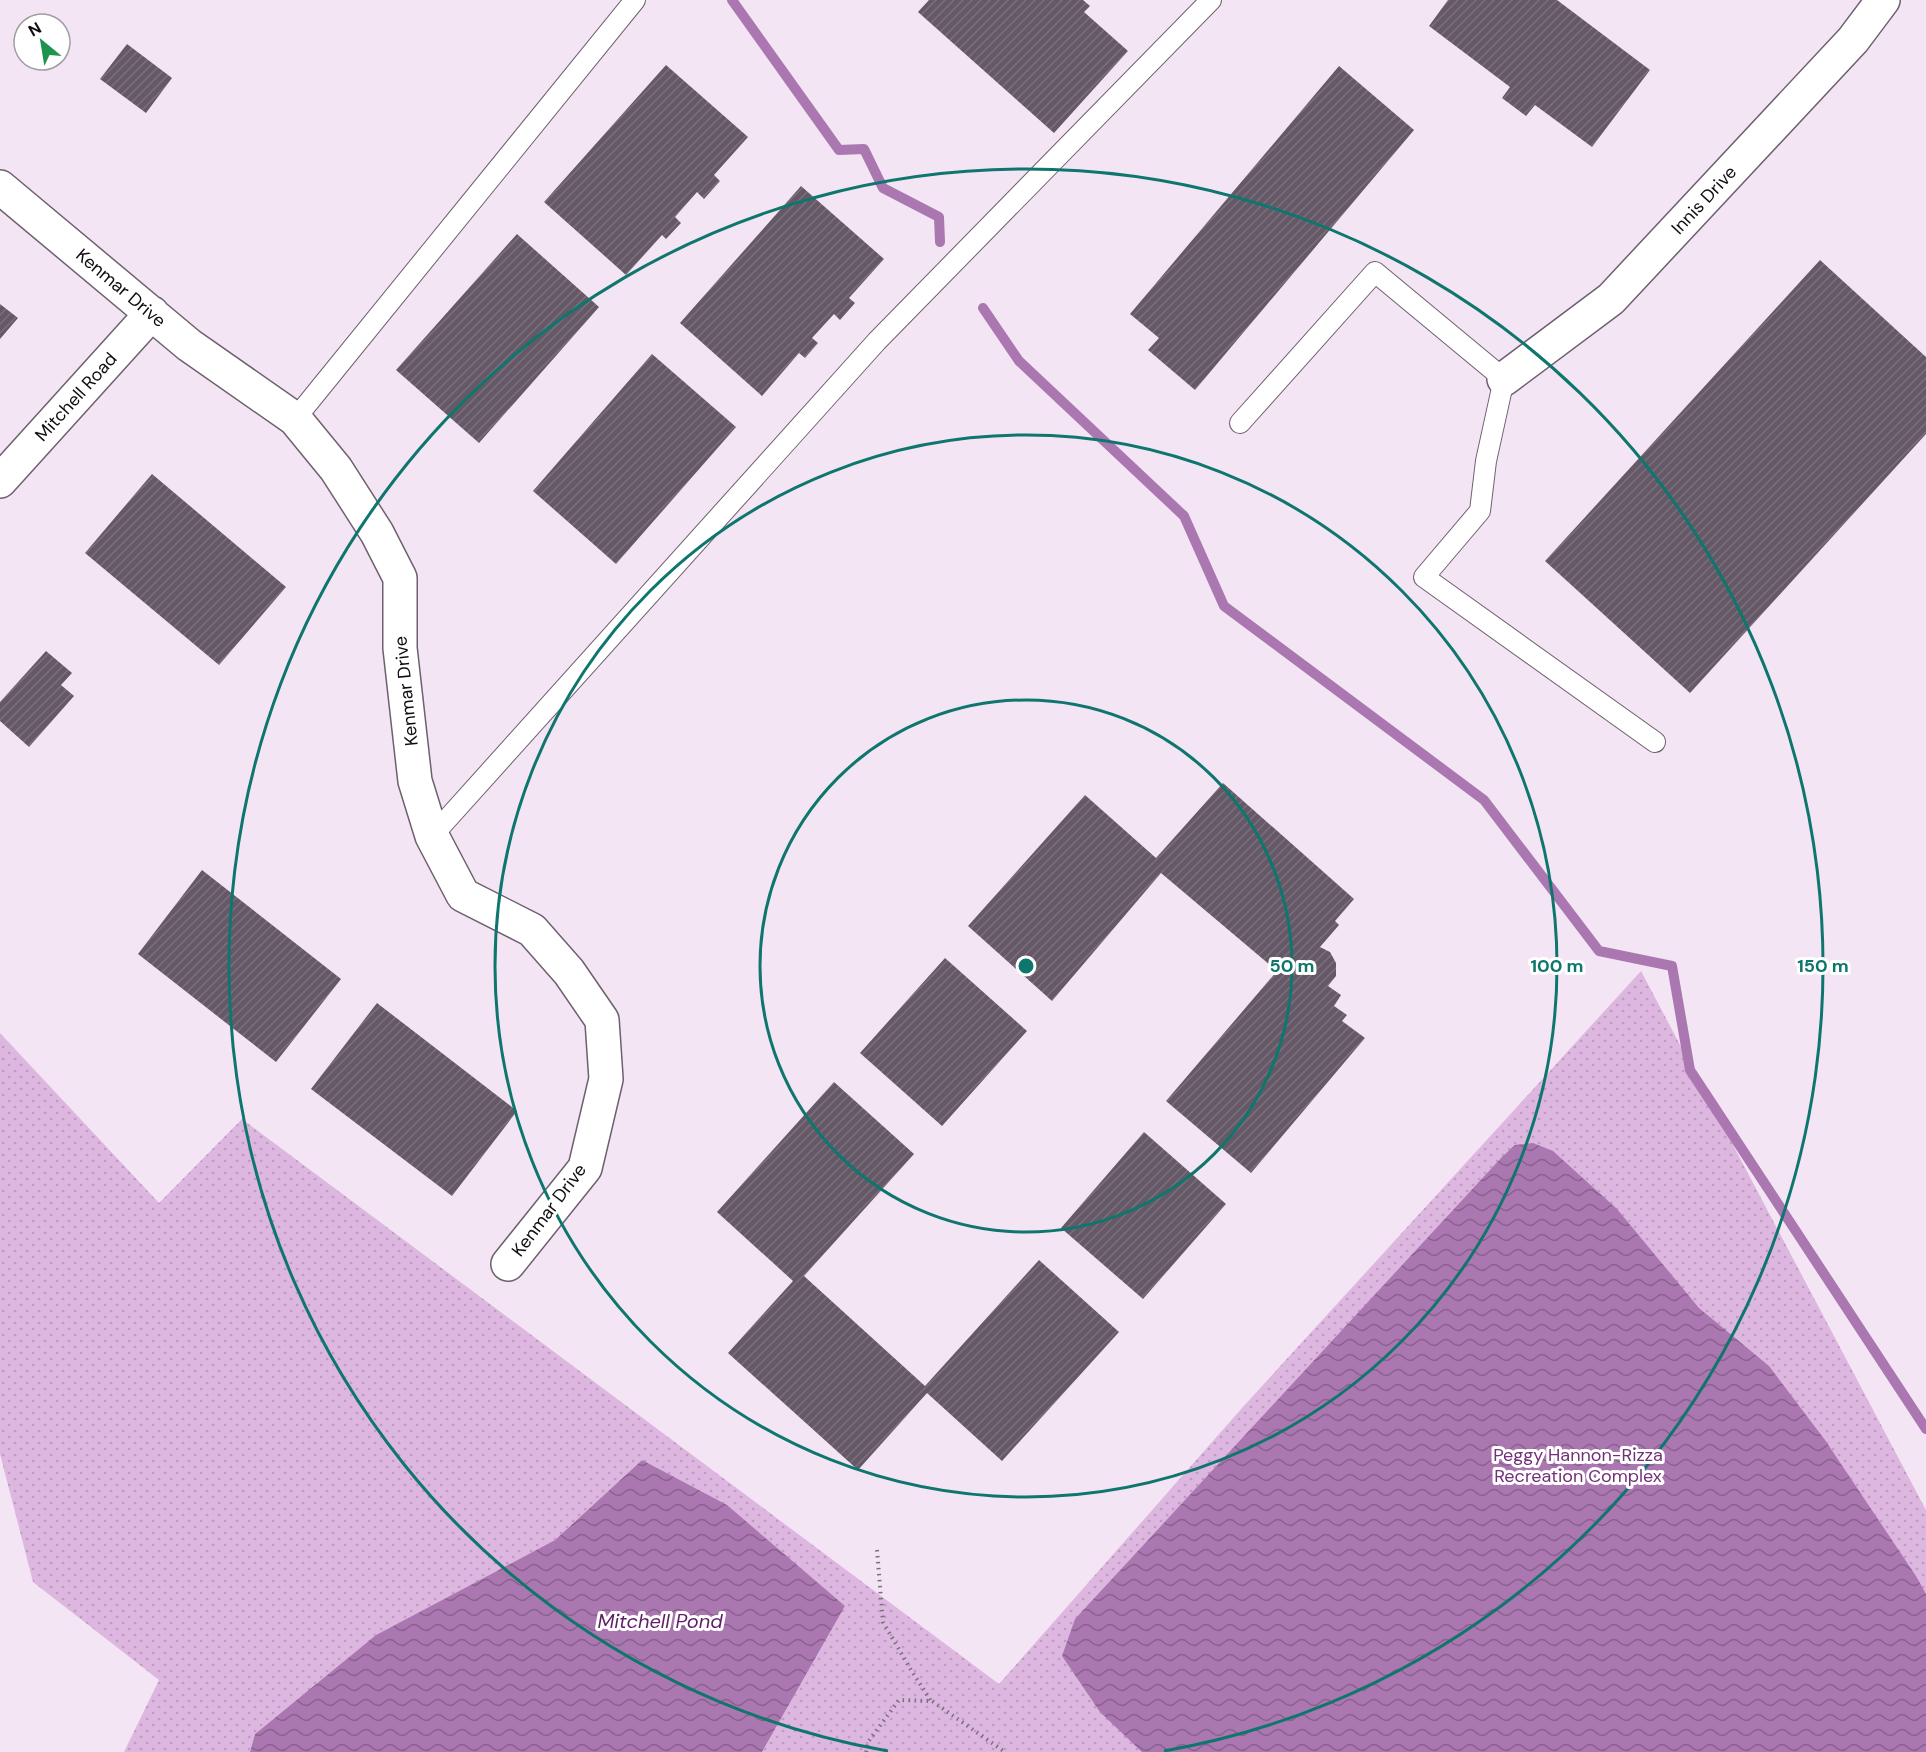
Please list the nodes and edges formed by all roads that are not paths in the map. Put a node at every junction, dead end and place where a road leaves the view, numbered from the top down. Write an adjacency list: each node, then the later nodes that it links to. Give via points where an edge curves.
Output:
1 (635, 0): 7 (lane)
2 (1212, 0): 11 (lane, via 877,341)
3 (1883, 0): 6 (street, Innis Drive, via 1853,40 1611,299)
4 (0, 187): 5 (street, Kenmar Drive)
5 (152, 313): 7 (street, Kenmar Drive, via 189,345); 9 (street, Mitchell Road)
6 (1503, 379): 8 (lane, via 1375,272); 10 (lane, via 1480,511 1424,578)
7 (295, 419): 11 (street, Kenmar Drive, via 336,469 400,578 400,648 415,781)
8 (1240, 423)
9 (0, 481)
10 (1655, 742)
11 (432, 836): 12 (street, Kenmar Drive, via 464,895 532,930 569,972 603,1020 606,1079 585,1168)
12 (508, 1264)

